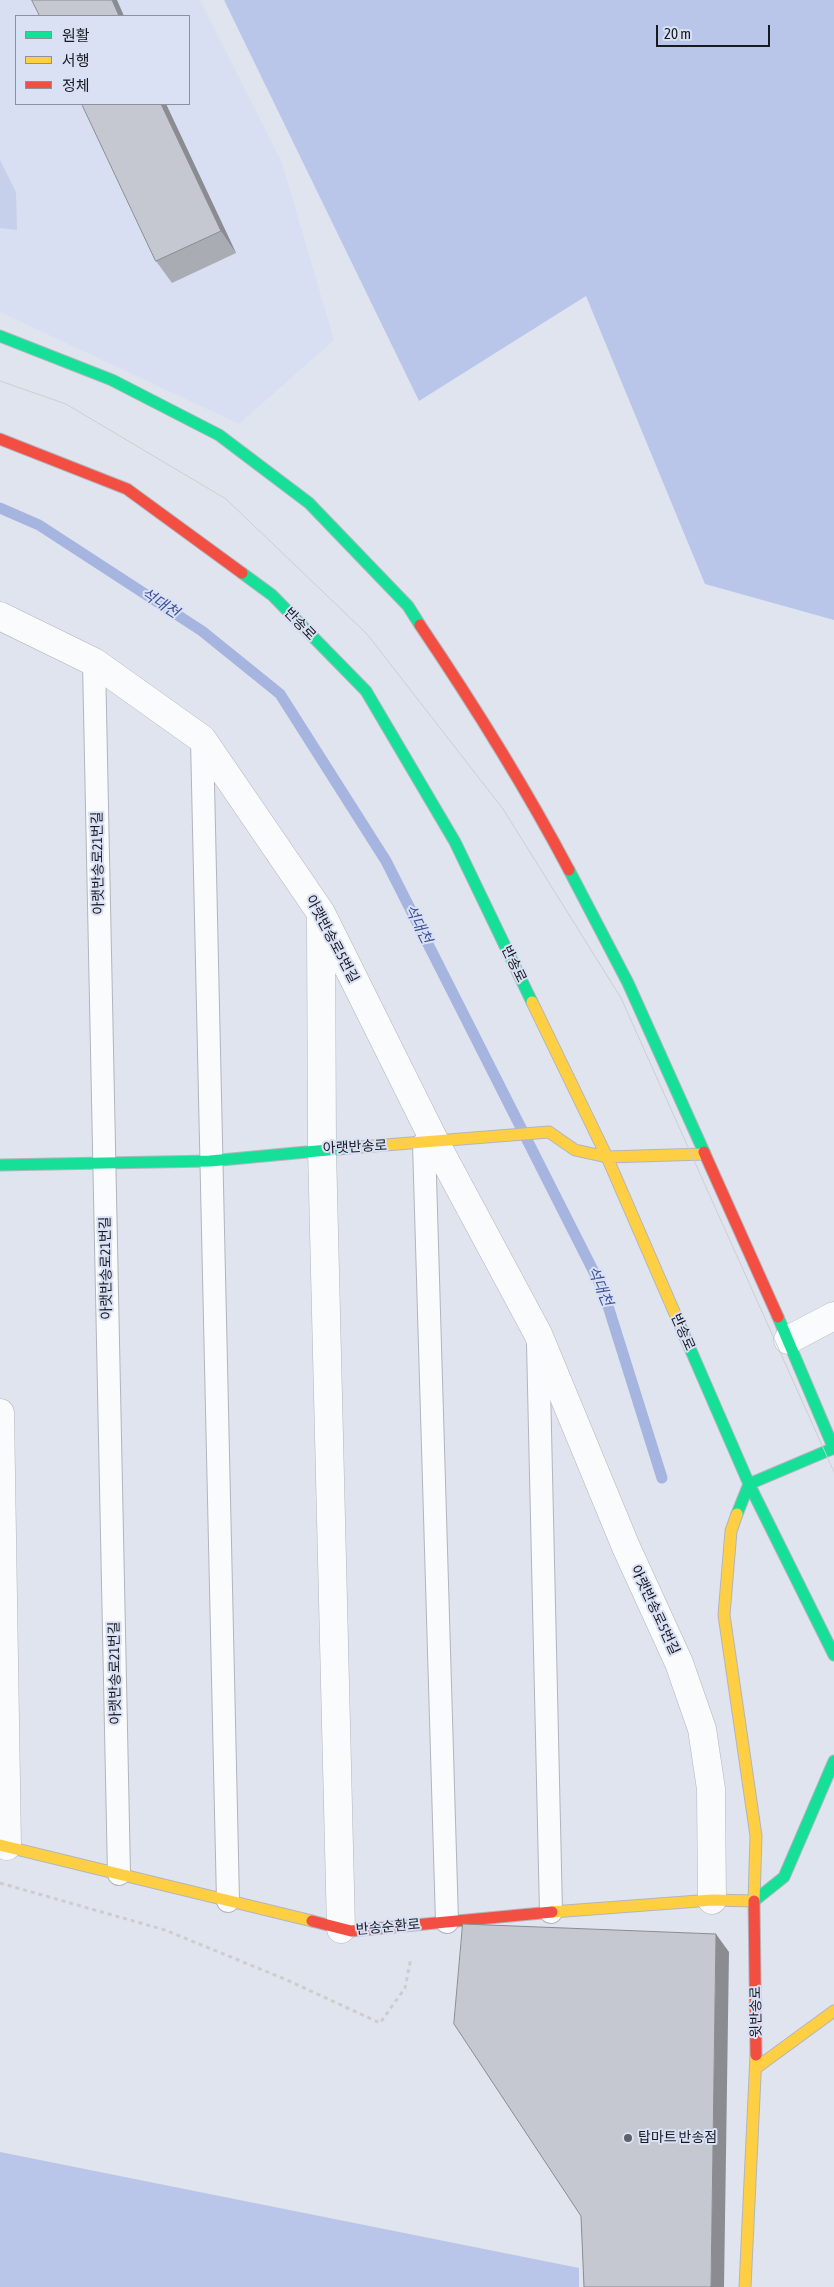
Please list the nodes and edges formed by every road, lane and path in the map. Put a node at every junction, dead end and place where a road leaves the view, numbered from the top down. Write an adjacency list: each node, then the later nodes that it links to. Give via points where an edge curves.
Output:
1 (0, 336): 9 (main road, via 112,380 219,435 308,503 408,606 486,723 539,813 628,983)
2 (0, 439): 10 (main road, 반송로, via 127,489 272,595 366,692 455,842)
3 (0, 616): 4 (street, 아랫반송로5번길)
4 (94, 662): 5 (street, 아랫반송로5번길); 12 (lane, 아랫반송로21번길)
5 (202, 739): 6 (street, 아랫반송로5번길); 11 (lane)
6 (321, 913): 7 (street, 아랫반송로5번길); 8 (street)
7 (435, 1142): 8 (main road, 아랫반송로); 10 (main road, 아랫반송로, via 549,1132 575,1150); 15 (street, 아랫반송로5번길); 29 (lane)
8 (322, 1149): 11 (main road, 아랫반송로); 31 (street)
9 (705, 1154): 10 (main road, 아랫반송로); 16 (main road)
10 (607, 1157): 19 (main road, 반송로)
11 (210, 1161): 12 (main road, 아랫반송로); 26 (lane)
12 (104, 1163): 13 (main road, 아랫반송로); 23 (lane, 아랫반송로21번길)
13 (0, 1165)
14 (834, 1316): 16 (street)
15 (538, 1334): 25 (street, 아랫반송로5번길, via 626,1547 679,1663 702,1729 711,1789); 28 (lane, 아랫반송로5번길)
16 (788, 1340): 18 (main road)
17 (0, 1414): 22 (street)
18 (834, 1448): 19 (main road)
19 (749, 1484): 20 (main road, 반송로); 27 (main road, 윗반송로, via 731,1531 724,1615 756,1836)
20 (834, 1655)
21 (834, 1761): 27 (main road, via 784,1877)
22 (4, 1846): 23 (main road, 반송순환로)
23 (119, 1874): 26 (main road, 반송순환로)
24 (0, 1883): 30 (path, via 165,1930 380,2023 405,1988)
25 (712, 1900): 27 (main road, 반송순환로); 28 (main road, 반송순환로)
26 (228, 1901): 31 (main road, 반송순환로)
27 (754, 1901): 33 (main road, 윗반송로)
28 (551, 1912): 29 (main road, 반송순환로)
29 (447, 1922): 30 (main road, 반송순환로)
30 (417, 1925): 31 (main road, 반송순환로, via 351,1931)
31 (341, 1929)
32 (834, 2011): 33 (main road)
33 (756, 2068): 34 (main road, 윗반송로)
34 (745, 2287)

